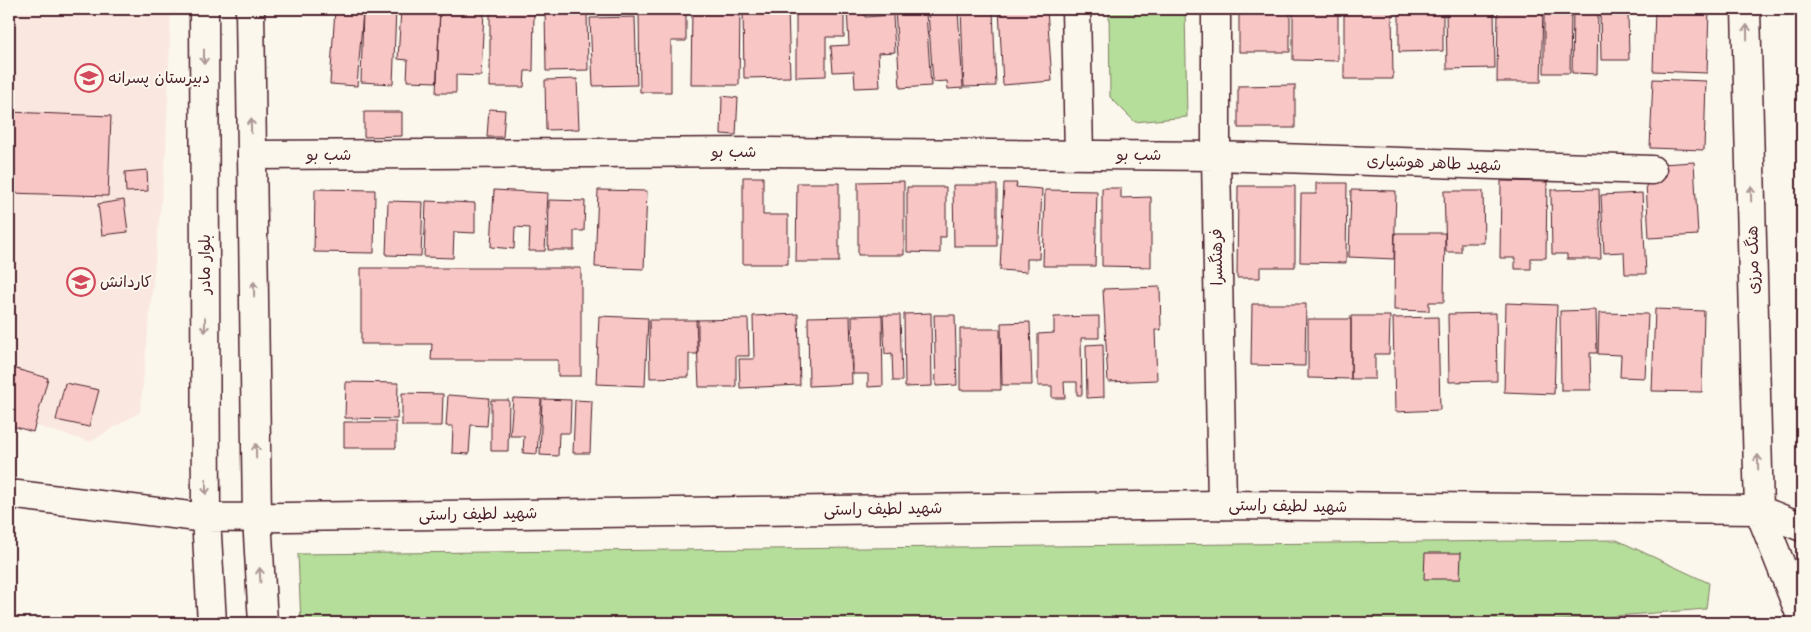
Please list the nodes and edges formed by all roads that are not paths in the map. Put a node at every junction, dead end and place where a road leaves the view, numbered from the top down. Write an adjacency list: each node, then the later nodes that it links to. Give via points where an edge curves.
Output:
1 (204, 9): 14 (main road, بلوار مادر, one-way to 14)
2 (250, 9): 6 (main road, one-way to 2)
3 (1076, 9): 7 (main road)
4 (1216, 9): 8 (main road, فرهنگسرا)
5 (1746, 9): 12 (main road, هنگ مرزی, one-way to 5)
6 (252, 155): 7 (main road, شب بو, via 766,152); 13 (main road, one-way to 6)
7 (1079, 155): 8 (main road, شب بو)
8 (1216, 156): 9 (main road, شهید طاهر هوشیاری); 11 (main road, فرهنگسرا)
9 (1652, 170)
10 (9, 494): 14 (main road, شهید لطیف راستی)
11 (1222, 505): 12 (main road, شهید لطیف راستی); 13 (main road, شهید لطیف راستی)
12 (1759, 510): 15 (main road); 16 (main road, هنگ مرزی)
13 (257, 517): 14 (main road, شهید لطیف راستی); 18 (main road, one-way to 13)
14 (206, 518): 17 (main road, بلوار مادر)
15 (1802, 527)
16 (1800, 617)
17 (212, 623)
18 (263, 623)

